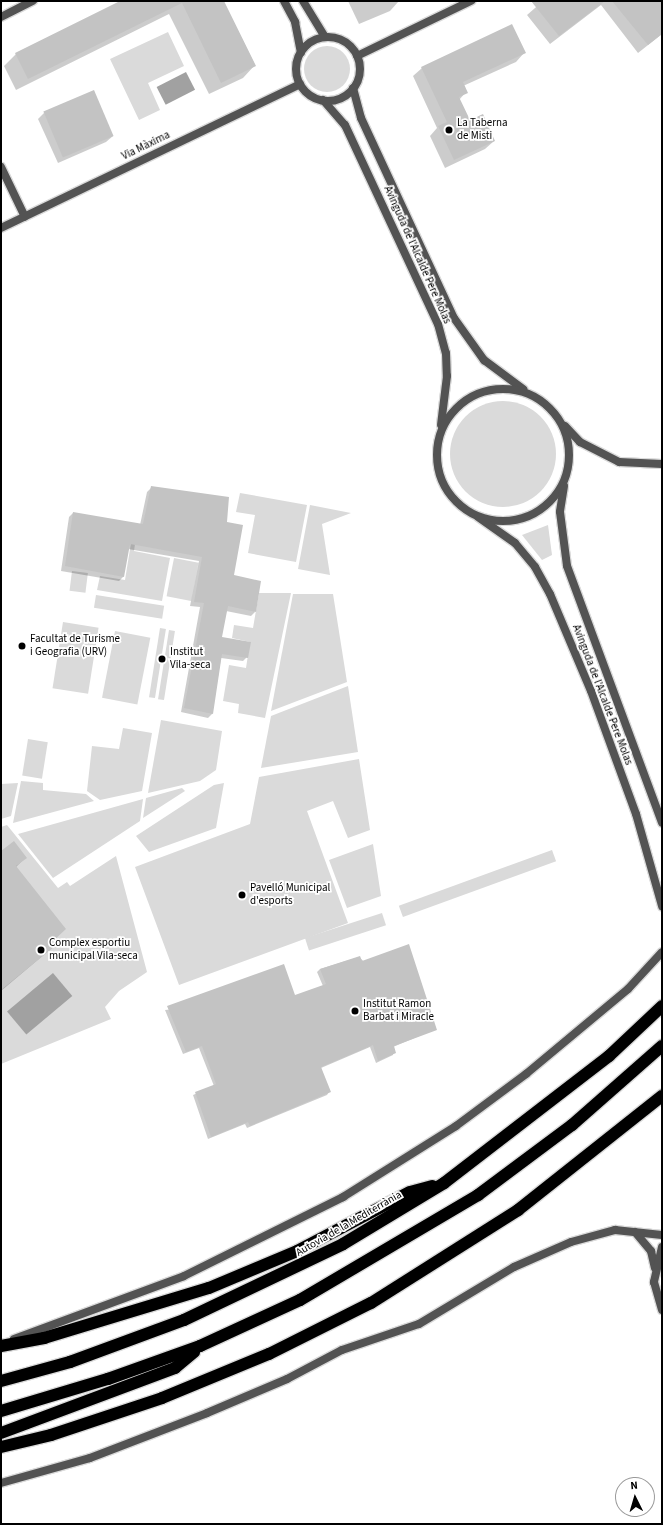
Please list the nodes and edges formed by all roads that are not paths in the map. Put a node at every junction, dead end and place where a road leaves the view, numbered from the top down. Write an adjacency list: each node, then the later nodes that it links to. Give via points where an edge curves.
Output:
1 (33, 1): 5 (street)
2 (284, 1): 7 (street, via 295,22)
3 (303, 1): 6 (street)
4 (471, 1): 8 (street)
5 (1, 16)
6 (325, 37): 7 (street, via 316,40); 8 (street, via 344,42)
7 (301, 52): 9 (street, via 296,68)
8 (357, 56): 10 (street, via 360,73)
9 (300, 84): 11 (street, via 314,97); 13 (street, Via Màxima)
10 (353, 88): 11 (street, via 340,98); 15 (street, Avinguda de l'Alcalde Pere Molas, via 361,118 461,330 484,360)
11 (323, 100): 17 (street, Avinguda de l'Alcalde Pere Molas, via 345,125 438,324 446,353 447,376)
12 (1, 167): 13 (street)
13 (25, 217): 14 (street, Via Màxima)
14 (1, 228)
15 (530, 394): 16 (street, via 548,406); 17 (street, via 509,388 488,390 457,408)
16 (562, 422): 18 (street, via 580,442 607,457 637,464); 19 (street, via 569,442 570,462)
17 (440, 432): 20 (street, via 436,452 444,485 460,506)
18 (662, 464)
19 (564, 482): 20 (street, via 553,499 525,518 498,522); 21 (street, Avinguda de l'Alcalde Pere Molas, via 560,512 567,566)
20 (478, 517): 22 (street, Avinguda de l'Alcalde Pere Molas, via 515,543 535,567 550,594 591,691 636,814)
21 (662, 823)
22 (662, 906)
23 (662, 952): 33 (street, via 628,989 526,1074 456,1126 343,1197 184,1276)
24 (662, 1006): 27 (highway, Autovia de la Mediterrània, via 609,1056)
25 (662, 1046): 34 (highway, via 572,1125 459,1207 300,1300)
26 (662, 1096): 38 (highway, via 518,1210 364,1306 269,1354 162,1398 51,1435)
27 (444, 1183): 33 (highway, via 410,1192 297,1250 209,1288 44,1338); 35 (highway, Autovia de la Mediterrània, via 343,1244 238,1297 127,1342)
28 (635, 1232): 29 (street); 31 (street, via 651,1251); 39 (street, via 615,1230 571,1242 514,1267 419,1324 342,1350 287,1379 207,1414 90,1458)
29 (662, 1235)
30 (662, 1247): 31 (street)
31 (655, 1268): 32 (street, via 656,1295)
32 (662, 1310)
33 (1, 1345)
34 (200, 1346): 36 (highway, via 108,1379); 37 (highway, via 175,1368)
35 (1, 1381)
36 (1, 1411)
37 (1, 1433)
38 (1, 1447)
39 (1, 1483)

